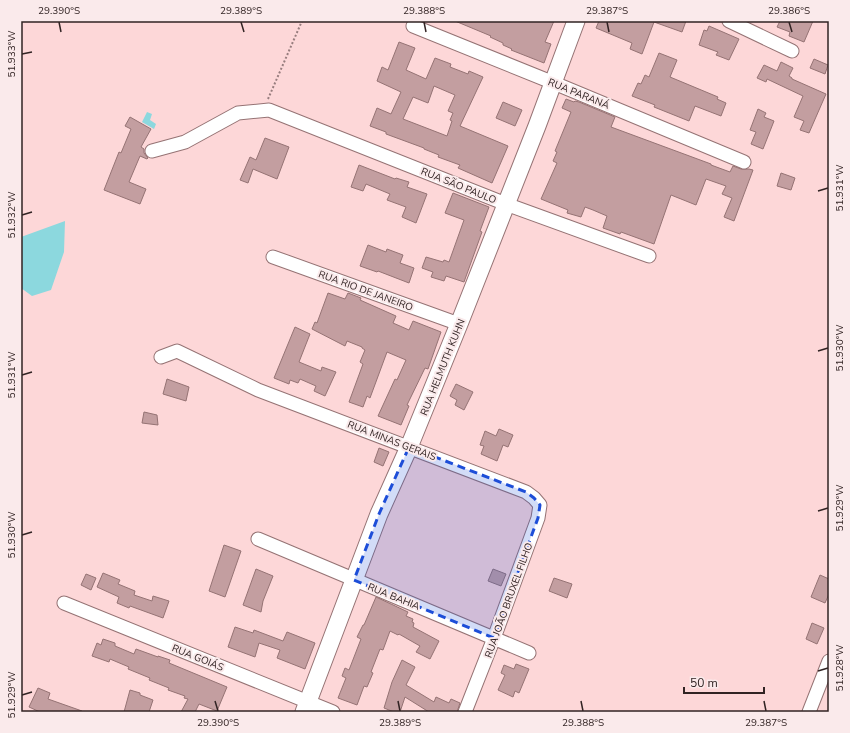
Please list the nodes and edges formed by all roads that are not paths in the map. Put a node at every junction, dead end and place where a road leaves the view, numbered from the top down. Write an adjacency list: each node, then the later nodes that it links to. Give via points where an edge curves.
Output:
1 (576, 21): 5 (main road, RUA HELMUTH KUHN)
2 (729, 21): 4 (street)
3 (413, 26): 5 (street, RUA PARANÁ)
4 (792, 51)
5 (554, 83): 7 (street, RUA PARANÁ); 8 (main road, RUA HELMUTH KUHN)
6 (152, 151): 8 (street, RUA SÃO PAULO, via 185,142 238,113 266,111)
7 (744, 162)
8 (506, 204): 9 (street, RUA SÃO PAULO); 11 (main road, RUA HELMUTH KUHN)
9 (650, 256)
10 (273, 257): 11 (street, RUA RIO DE JANEIRO)
11 (460, 324): 13 (main road, RUA HELMUTH KUHN)
12 (161, 357): 13 (street, RUA MINAS GERAIS, via 177,351 258,390)
13 (409, 447): 14 (street, RUA MINAS GERAIS); 16 (main road, RUA HELMUTH KUHN, via 378,514)
14 (526, 492): 18 (street, RUA JOÃO BRUXEL FILHO, via 540,505 538,518)
15 (258, 539): 16 (street, RUA BAHIA)
16 (354, 580): 18 (street, RUA BAHIA); 21 (main road, RUA HELMUTH KUHN)
17 (64, 603): 21 (street, RUA GOIÁS)
18 (494, 638): 19 (street, RUA BAHIA); 23 (street, RUA JOÃO BRUXEL FILHO)
19 (529, 653)
20 (829, 661): 24 (street)
21 (306, 707): 22 (street, RUA GOIÁS)
22 (333, 712)
23 (465, 712)
24 (809, 712)

